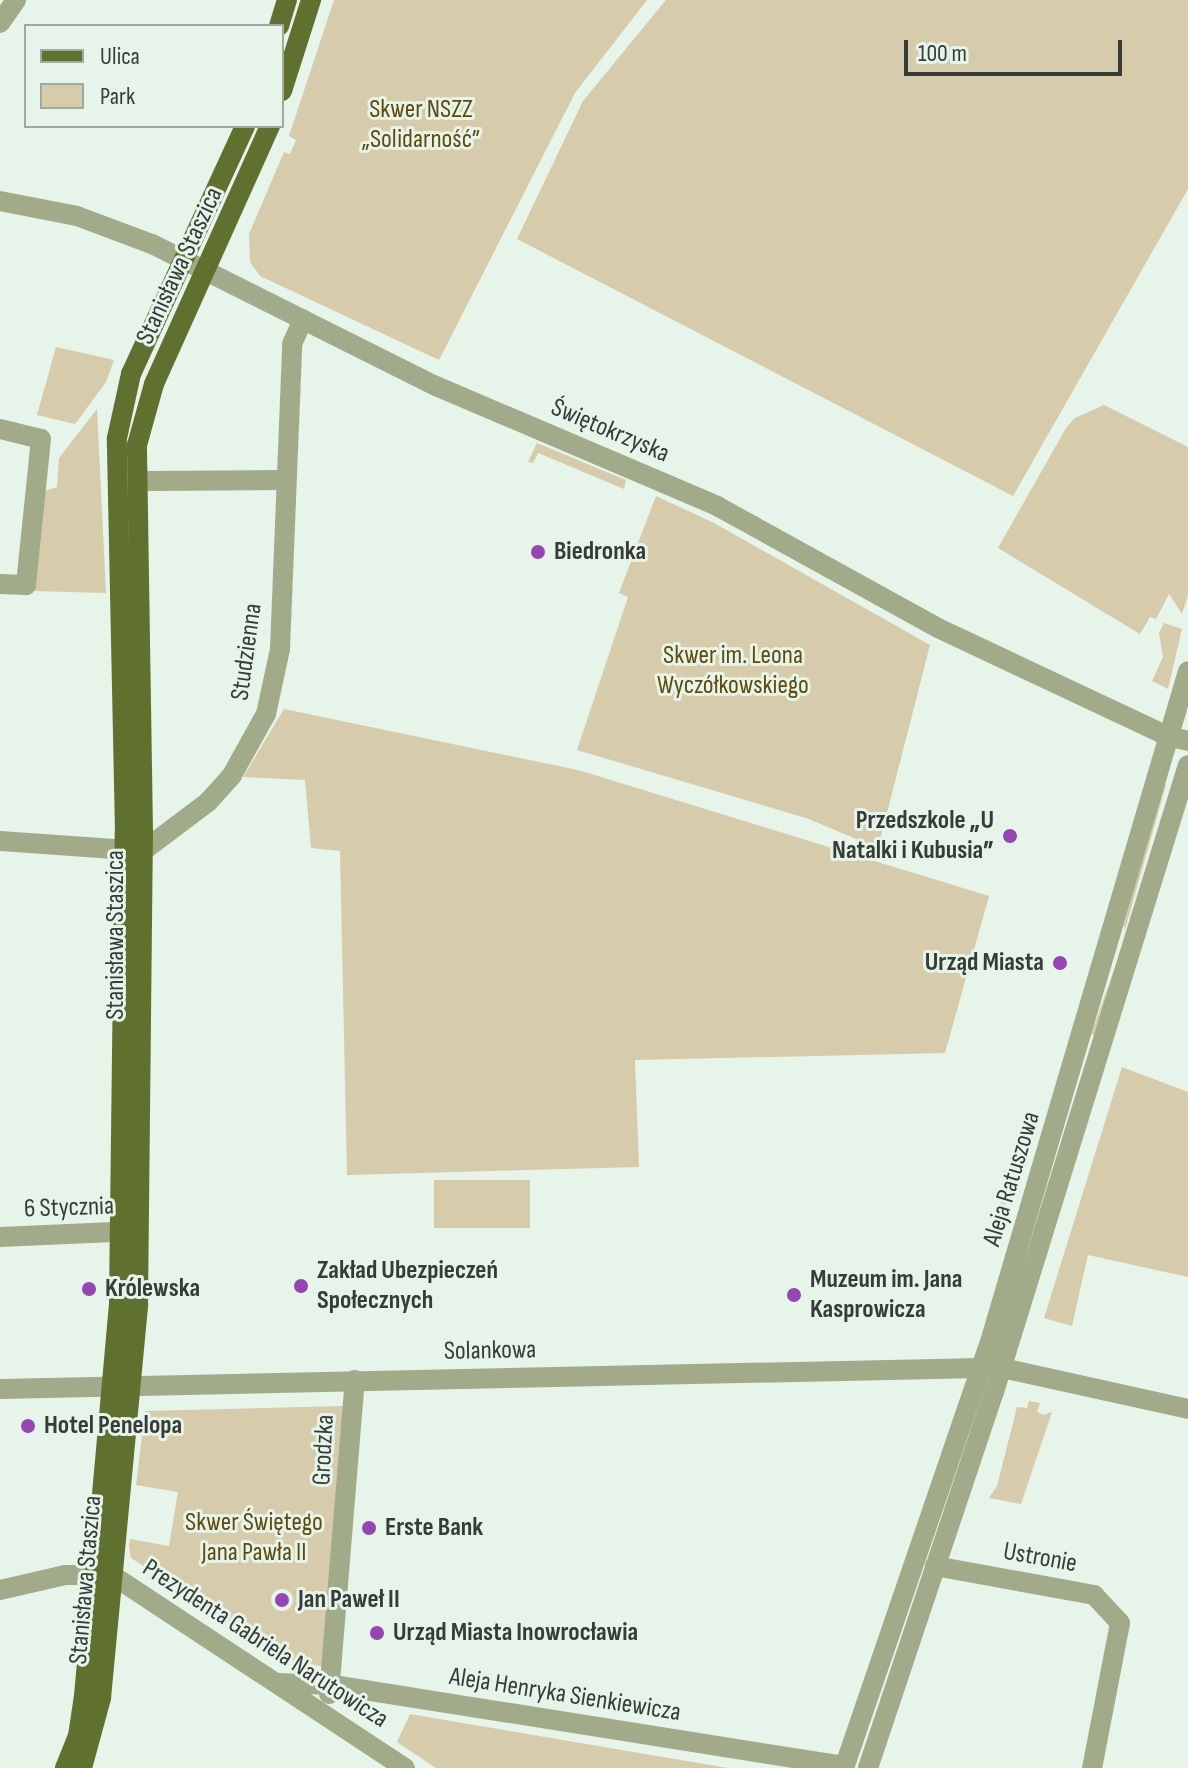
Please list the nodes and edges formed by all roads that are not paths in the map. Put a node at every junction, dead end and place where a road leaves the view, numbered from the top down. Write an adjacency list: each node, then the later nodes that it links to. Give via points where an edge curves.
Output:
1 (16, 0): 4 (street)
2 (287, 0): 5 (main road)
3 (311, 0): 6 (main road)
4 (0, 23)
5 (280, 24)
6 (284, 85)
7 (244, 128): 10 (main road, Stanisława Staszica)
8 (269, 128): 11 (main road, Stanisława Staszica)
9 (0, 201): 10 (street, Świętokrzyska, via 77,216)
10 (185, 259): 11 (street, Świętokrzyska); 22 (main road, Stanisława Staszica, via 131,374 117,438)
11 (207, 270): 12 (street, Świętokrzyska); 22 (main road, Stanisława Staszica, via 154,384 137,445)
12 (303, 319): 14 (street, Studzienna, via 292,344); 18 (street, Świętokrzyska, via 436,386 717,506 938,628)
13 (0, 429): 16 (street, via 41,439 26,585)
14 (286, 480): 15 (street); 22 (street, Studzienna, via 280,649 266,714 232,775 208,802)
15 (148, 481)
16 (0, 584)
17 (1188, 671): 18 (street, Aleja Ratuszowa)
18 (1167, 736): 19 (street, Świętokrzyska); 23 (street, Aleja Ratuszowa)
19 (1188, 741)
20 (1188, 765): 23 (street, Aleja Ratuszowa)
21 (0, 841): 22 (street)
22 (134, 850): 24 (main road, Stanisława Staszica)
23 (1122, 941): 26 (street, Aleja Ratuszowa); 27 (street, Aleja Ratuszowa)
24 (131, 1232): 25 (street, 6 Stycznia); 29 (main road, Stanisława Staszica)
25 (0, 1237)
26 (981, 1368): 28 (street, Solankowa); 38 (street, Aleja Ratuszowa)
27 (1002, 1368): 31 (street); 32 (street, Aleja Ratuszowa)
28 (355, 1380): 29 (street, Solankowa); 36 (street, Grodzka)
29 (123, 1387): 30 (street, Solankowa); 33 (main road, Stanisława Staszica)
30 (0, 1389)
31 (1188, 1409)
32 (935, 1566): 42 (street, Aleja Ratuszowa); 43 (street, Ustronie, via 1094,1595 1120,1623)
33 (103, 1574): 34 (street, via 23,1581); 35 (street, Prezydenta Gabriela Narutowicza); 39 (main road, Stanisława Staszica, via 78,1736); 40 (main road, Stanisława Staszica, via 101,1698)
34 (0, 1590)
35 (277, 1683): 36 (street, Aleja Henryka Sienkiewicza); 37 (street, Prezydenta Gabriela Narutowicza)
36 (333, 1685): 37 (street, Grodzka); 38 (street, Aleja Henryka Sienkiewicza)
37 (322, 1713): 41 (street, Prezydenta Gabriela Narutowicza)
38 (844, 1767)
39 (65, 1768)
40 (82, 1768)
41 (405, 1768)
42 (868, 1768)
43 (1092, 1768)

